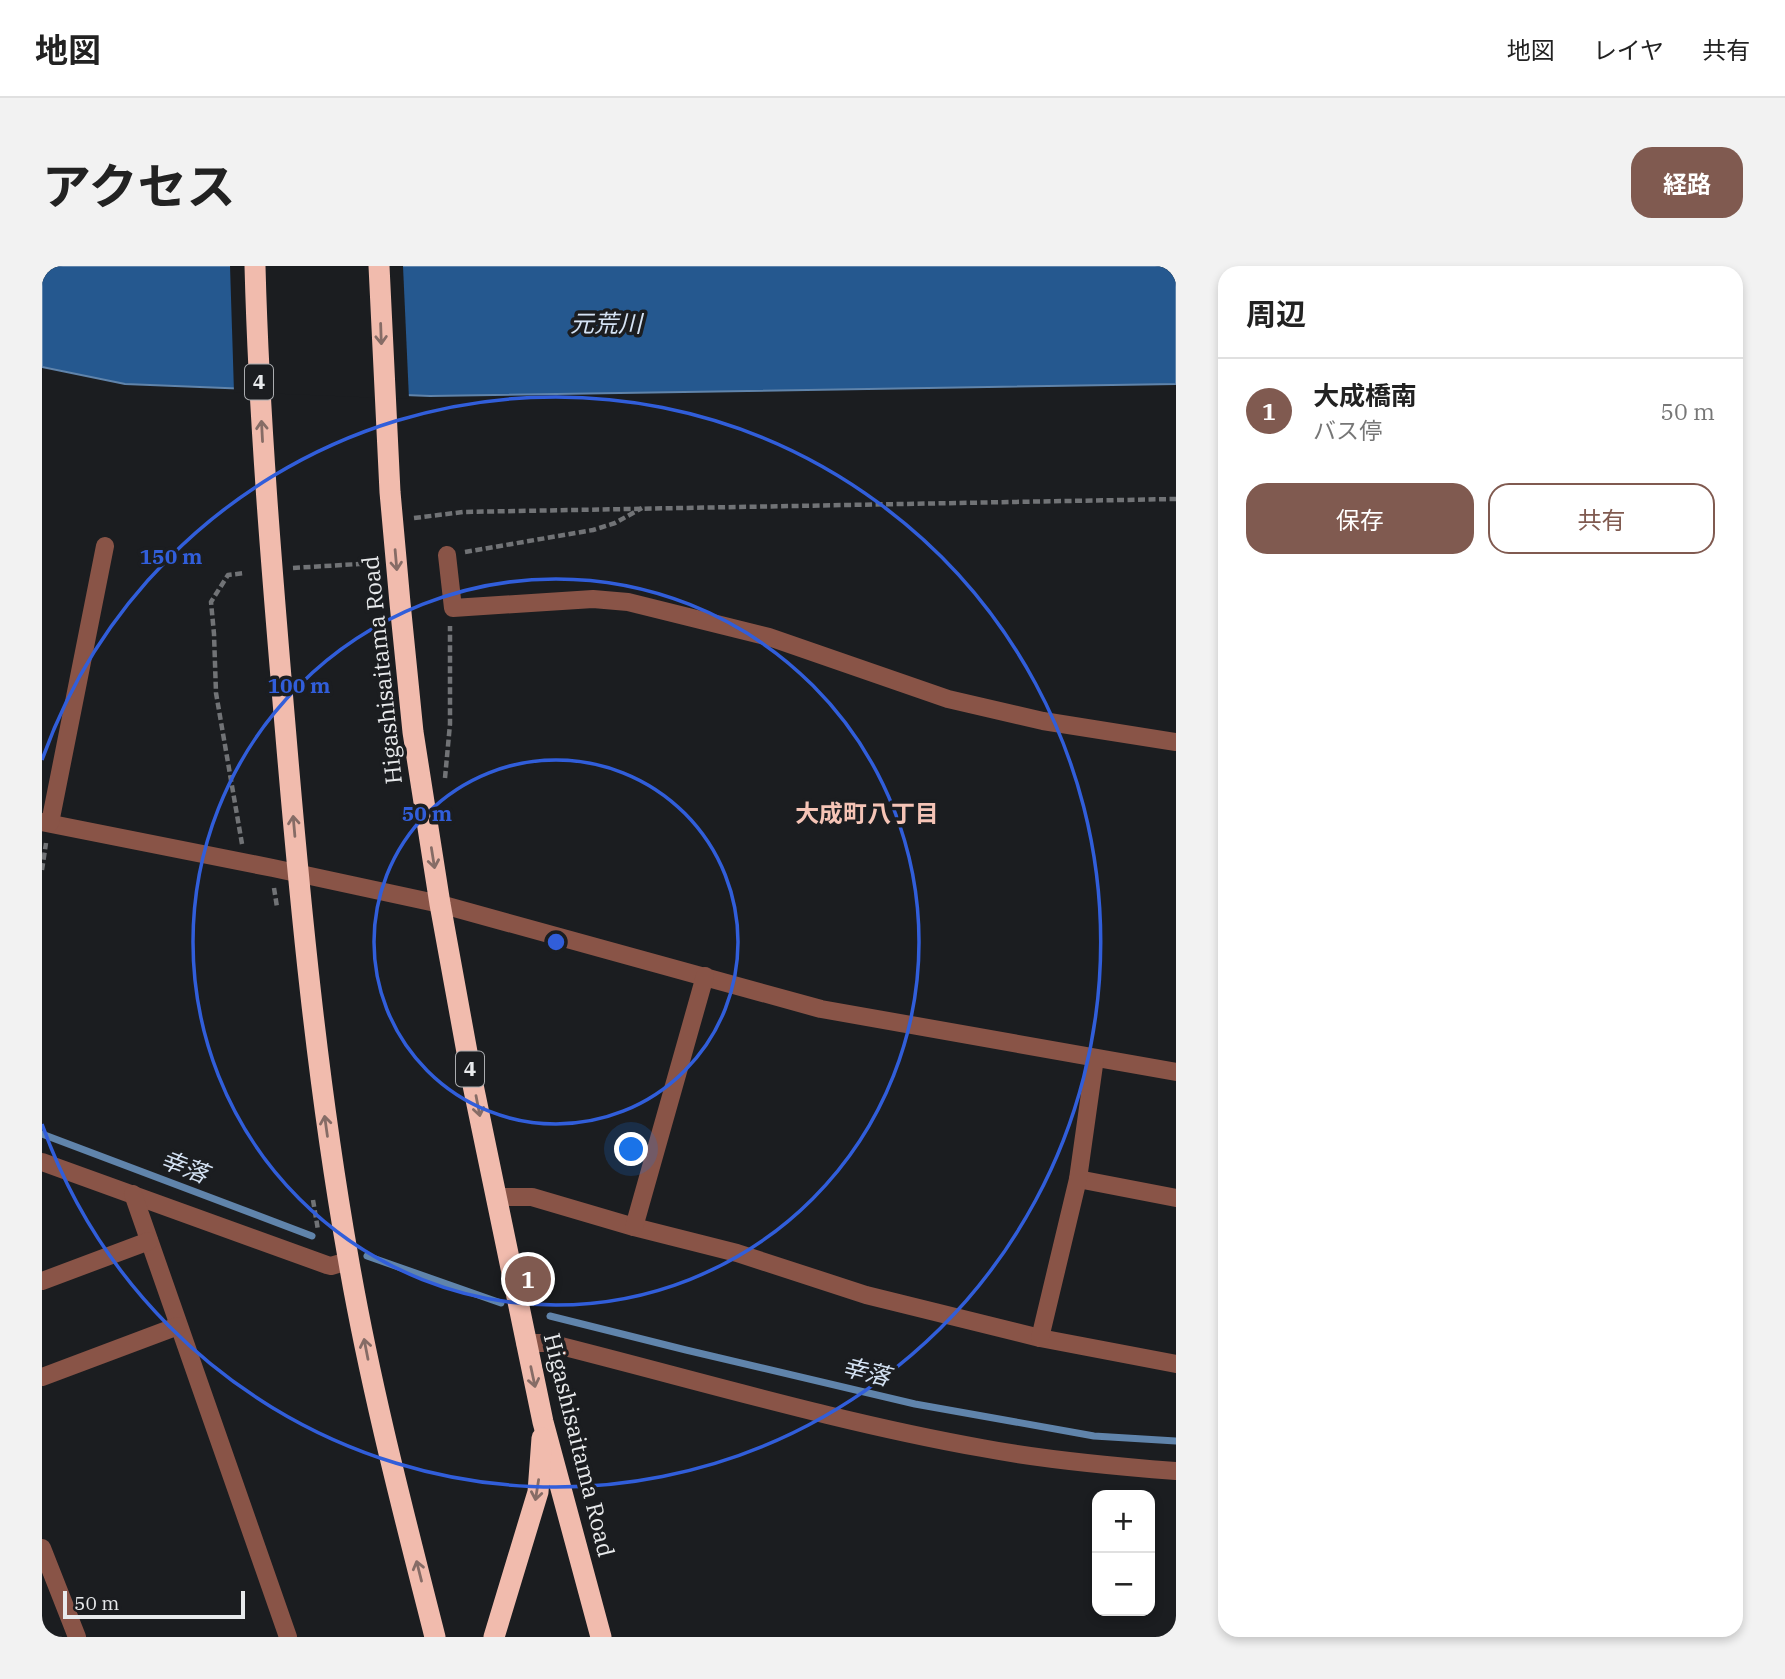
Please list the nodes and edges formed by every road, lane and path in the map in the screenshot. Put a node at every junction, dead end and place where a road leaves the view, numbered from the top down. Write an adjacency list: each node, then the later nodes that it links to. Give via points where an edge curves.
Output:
1 (255, 266): 17 (highway, 4, one-way to 1, via 266,499)
2 (379, 266): 18 (highway, Higashisaitama Road / 4, one-way to 18, via 390,492 413,732)
3 (1176, 499): 4 (path)
4 (643, 508): 5 (path, via 463,512); 7 (path, via 593,530)
5 (408, 519)
6 (105, 546): 14 (street)
7 (446, 555): 11 (street)
8 (383, 562): 9 (path)
9 (282, 569)
10 (244, 573): 15 (path, via 228,575 211,602 216,693)
11 (453, 608): 12 (street, via 593,599 628,602 769,637 948,699 1043,721); 13 (path)
12 (1176, 742)
13 (444, 785)
14 (46, 822): 15 (street); 16 (path)
15 (245, 862): 17 (street)
16 (42, 870)
17 (298, 873): 18 (street); 29 (highway, 4, one-way to 17, via 326,1124)
18 (440, 904): 19 (street); 25 (highway, Higashisaitama Road / 4, one-way to 25)
19 (705, 976): 20 (street, via 821,1009); 27 (street)
20 (1095, 1058): 21 (street); 23 (street)
21 (1176, 1072)
22 (42, 1162): 24 (street)
23 (1078, 1178): 26 (street); 32 (street)
24 (132, 1194): 28 (street); 29 (street, via 327,1265)
25 (495, 1197): 27 (street, via 532,1197); 33 (highway, Higashisaitama Road / 4)
26 (1176, 1198)
27 (634, 1227): 32 (street, via 737,1253 866,1295)
28 (149, 1241): 30 (street); 31 (street)
29 (348, 1261): 41 (highway, 4, one-way to 29, via 381,1423)
30 (42, 1281)
31 (178, 1325): 35 (street); 40 (street)
32 (1040, 1338): 34 (street)
33 (525, 1343): 36 (highway, Higashisaitama Road / 4, one-way to 36); 37 (street, via 550,1343 898,1432 984,1449)
34 (1176, 1364)
35 (42, 1377)
36 (542, 1422): 42 (highway, one-way to 42, via 538,1492); 43 (highway, Higashisaitama Road / 4)
37 (1176, 1471)
38 (42, 1548): 39 (street)
39 (77, 1637)
40 (288, 1637)
41 (435, 1637)
42 (494, 1637)
43 (601, 1637)

